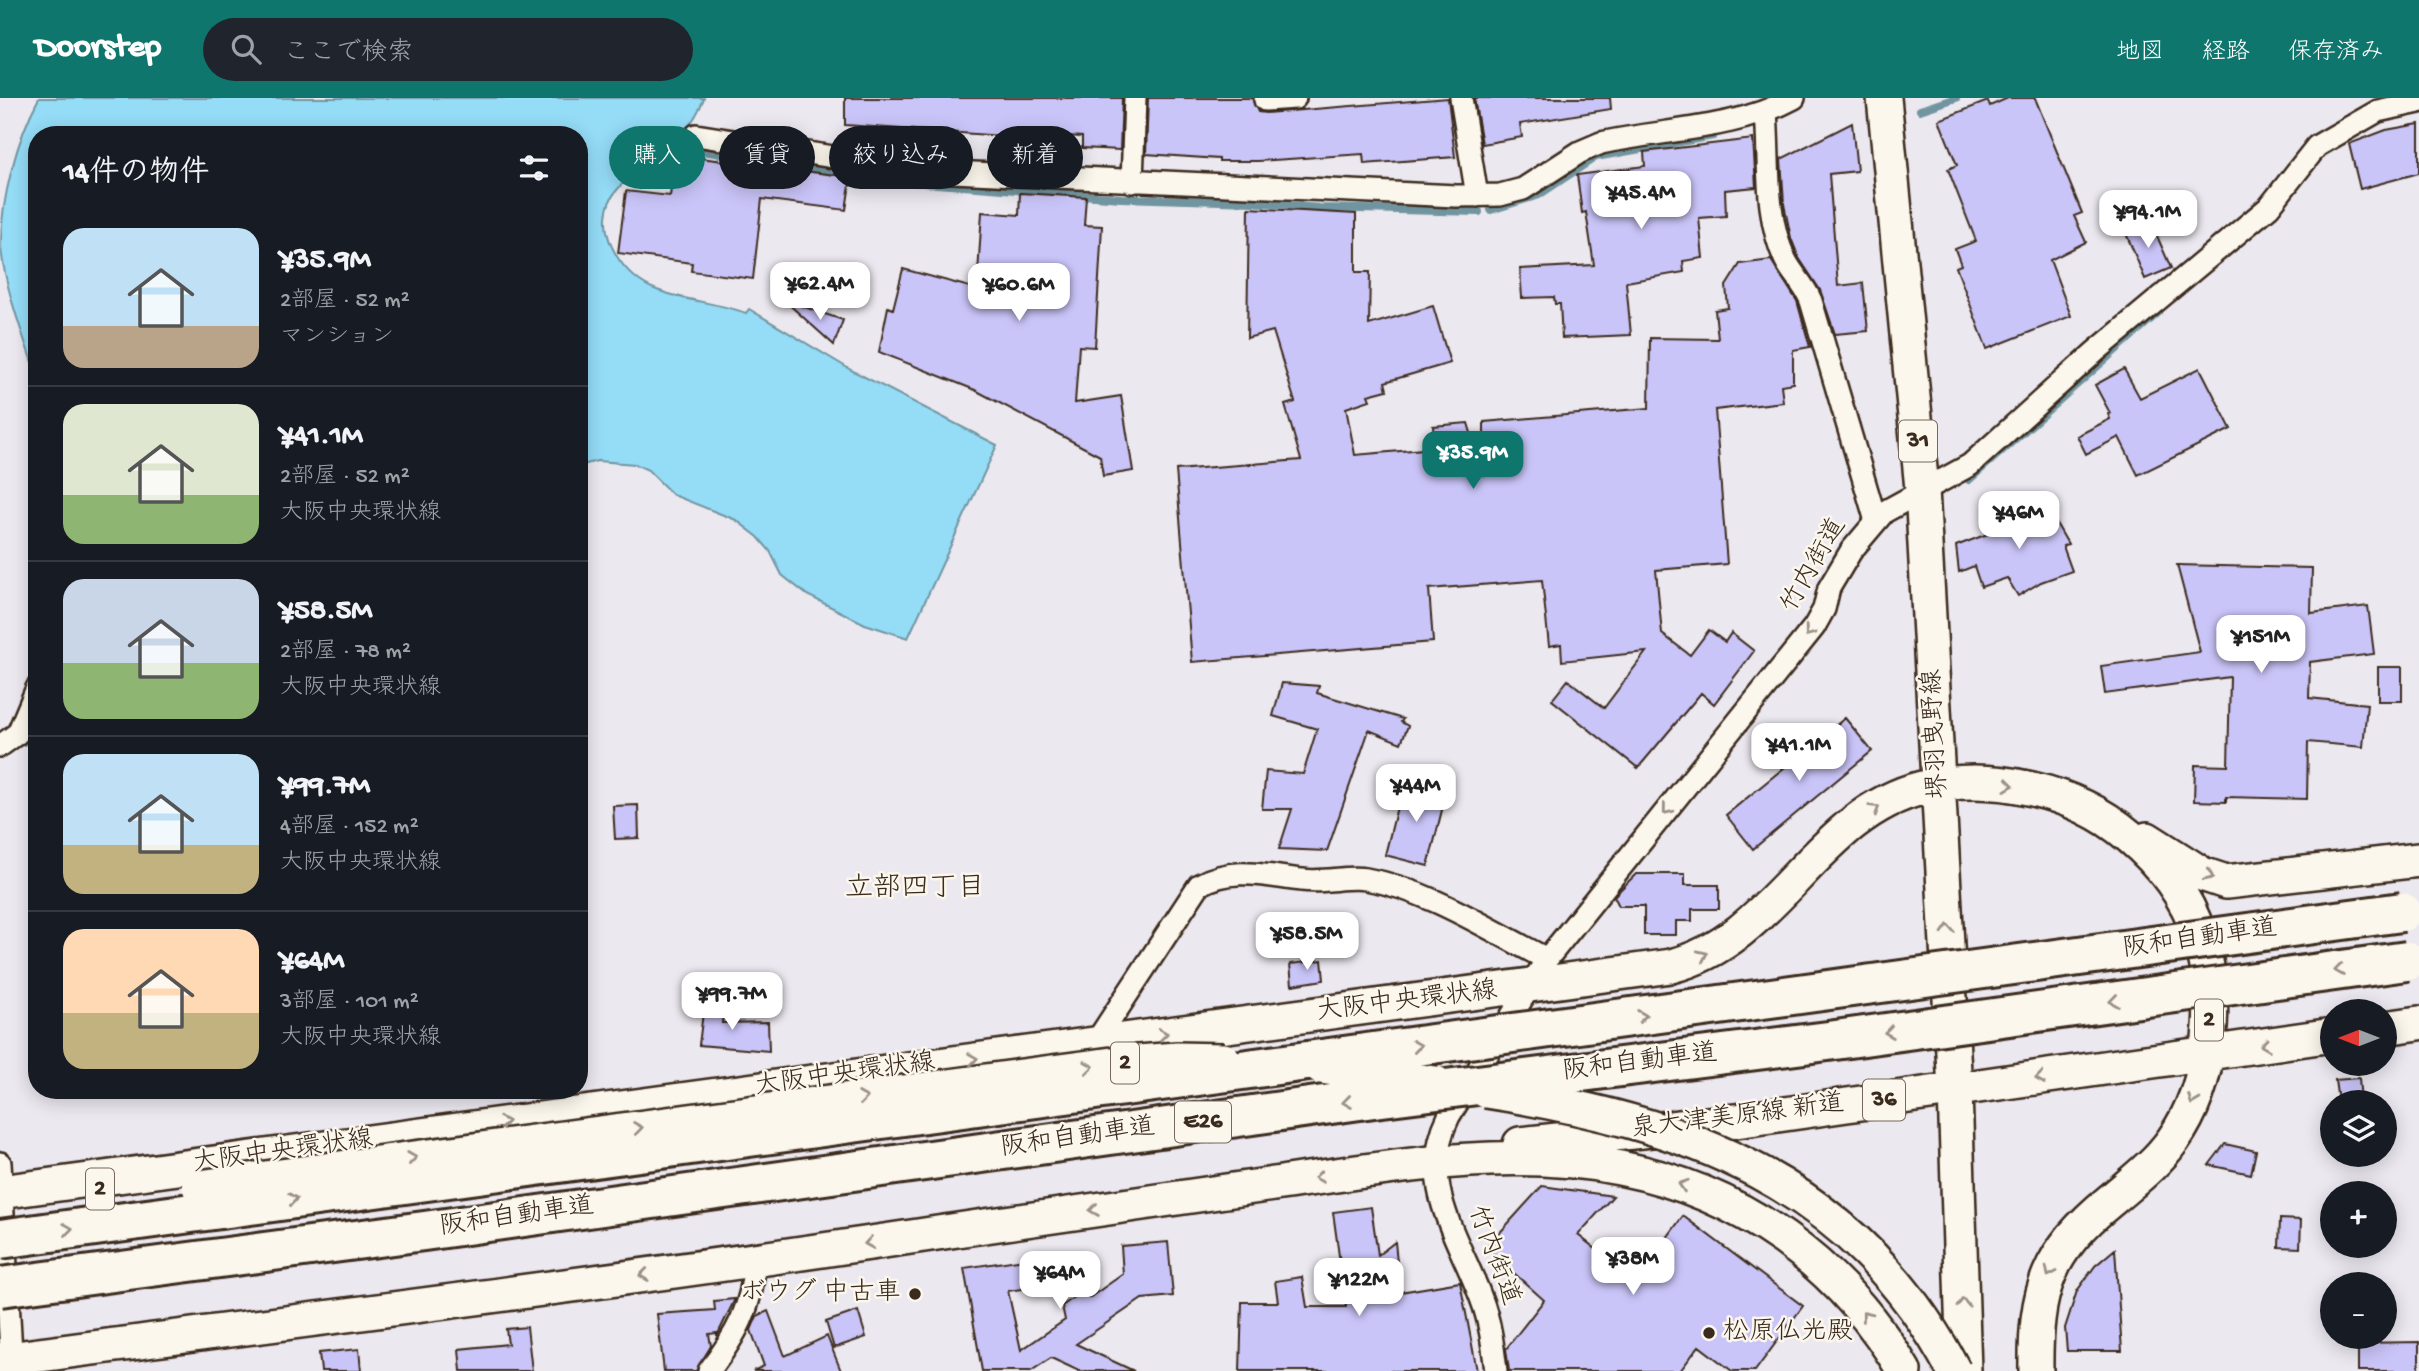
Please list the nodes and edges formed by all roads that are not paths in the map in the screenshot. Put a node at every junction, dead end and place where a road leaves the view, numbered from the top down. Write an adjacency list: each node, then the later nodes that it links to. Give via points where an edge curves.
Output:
1 (1135, 98): 10 (street)
2 (1295, 98): 6 (street)
3 (1461, 98): 11 (street)
4 (1794, 98): 8 (street)
5 (1884, 98): 12 (main road, 堺羽曳野線 / 31)
6 (1265, 100)
7 (2419, 102): 12 (street, 竹内街道, via 2378,111 2317,146 2269,207 2095,352 1970,466)
8 (1766, 112): 11 (street, via 1601,143 1531,185 1500,195); 13 (street, via 1776,233 1786,261 1811,300)
9 (705, 136): 10 (street, via 900,167)
10 (1132, 182): 11 (street)
11 (1477, 196)
12 (1922, 489): 13 (street, 竹内街道); 16 (main road, 堺羽曳野線 / 31)
13 (1875, 521): 20 (street, 竹内街道, one-way to 20, via 1838,572 1814,627)
14 (28, 709): 15 (street, via 18,733)
15 (0, 746)
16 (1941, 785): 17 (main road, 大阪中央環状線 / 2, one-way to 17, via 2022,786 2065,799); 22 (main road, 大阪中央環状線 / 2, one-way to 16, via 1671,966 1713,951 1764,912 1854,823 1890,800); 28 (main road, 堺羽曳野線, one-way to 16)
17 (2107, 820): 18 (main road, one-way to 18, via 2161,845 2202,874 2226,882); 27 (main road, 大阪中央環状線 / 2, via 2161,866 2188,908 2207,969)
18 (2419, 860)
19 (2402, 912): 31 (highway, 阪和自動車道 / E26, one-way to 19, bridge)
20 (1547, 959): 22 (street, 竹内街道); 26 (street, via 1409,889 1363,878 1320,883 1219,874 1199,885)
21 (2407, 961): 33 (highway, 阪和自動車道 / E26, one-way to 33, bridge)
22 (1529, 988): 26 (main road, 大阪中央環状線 / 2, one-way to 22); 29 (street, 竹内街道, via 1449,1116)
23 (2419, 1023): 24 (main road)
24 (2398, 1026)
25 (2320, 1037): 27 (main road, 泉大津美原線 新道 / 36, one-way to 27)
26 (1096, 1042): 30 (main road, 大阪中央環状線 / 2, one-way to 26)
27 (2207, 1054): 28 (main road, 泉大津美原線 新道 / 36, one-way to 28); 40 (main road, 大阪中央環状線 / 2, one-way to 40, via 2193,1102 2174,1140 2146,1171 2091,1217 2052,1267 2039,1303)
28 (1955, 1090): 29 (main road, 泉大津美原線 新道 / 36, via 1736,1121 1577,1136); 39 (main road, 堺羽曳野線, one-way to 28)
29 (1435, 1161): 32 (main road, one-way to 32); 36 (street, 竹内街道, via 1440,1199 1482,1300); 37 (main road, one-way to 29, via 1879,1331 1820,1265 1776,1230 1708,1193 1640,1172 1587,1163)
30 (1, 1182): 34 (street); 38 (main road, 大阪中央環状線 / 2, one-way to 38, bridge, via 199,1187 1112,1064 1236,1060 1330,1068 1559,1104 1678,1136 1751,1165 1816,1206 1868,1251 1920,1314)
31 (0, 1239)
32 (754, 1261): 34 (main road, one-way to 34); 35 (street, via 747,1310)
33 (0, 1287)
34 (8, 1363)
35 (709, 1371)
36 (1496, 1371)
37 (1904, 1371)
38 (1954, 1371)
39 (1964, 1371)
40 (2036, 1371)

